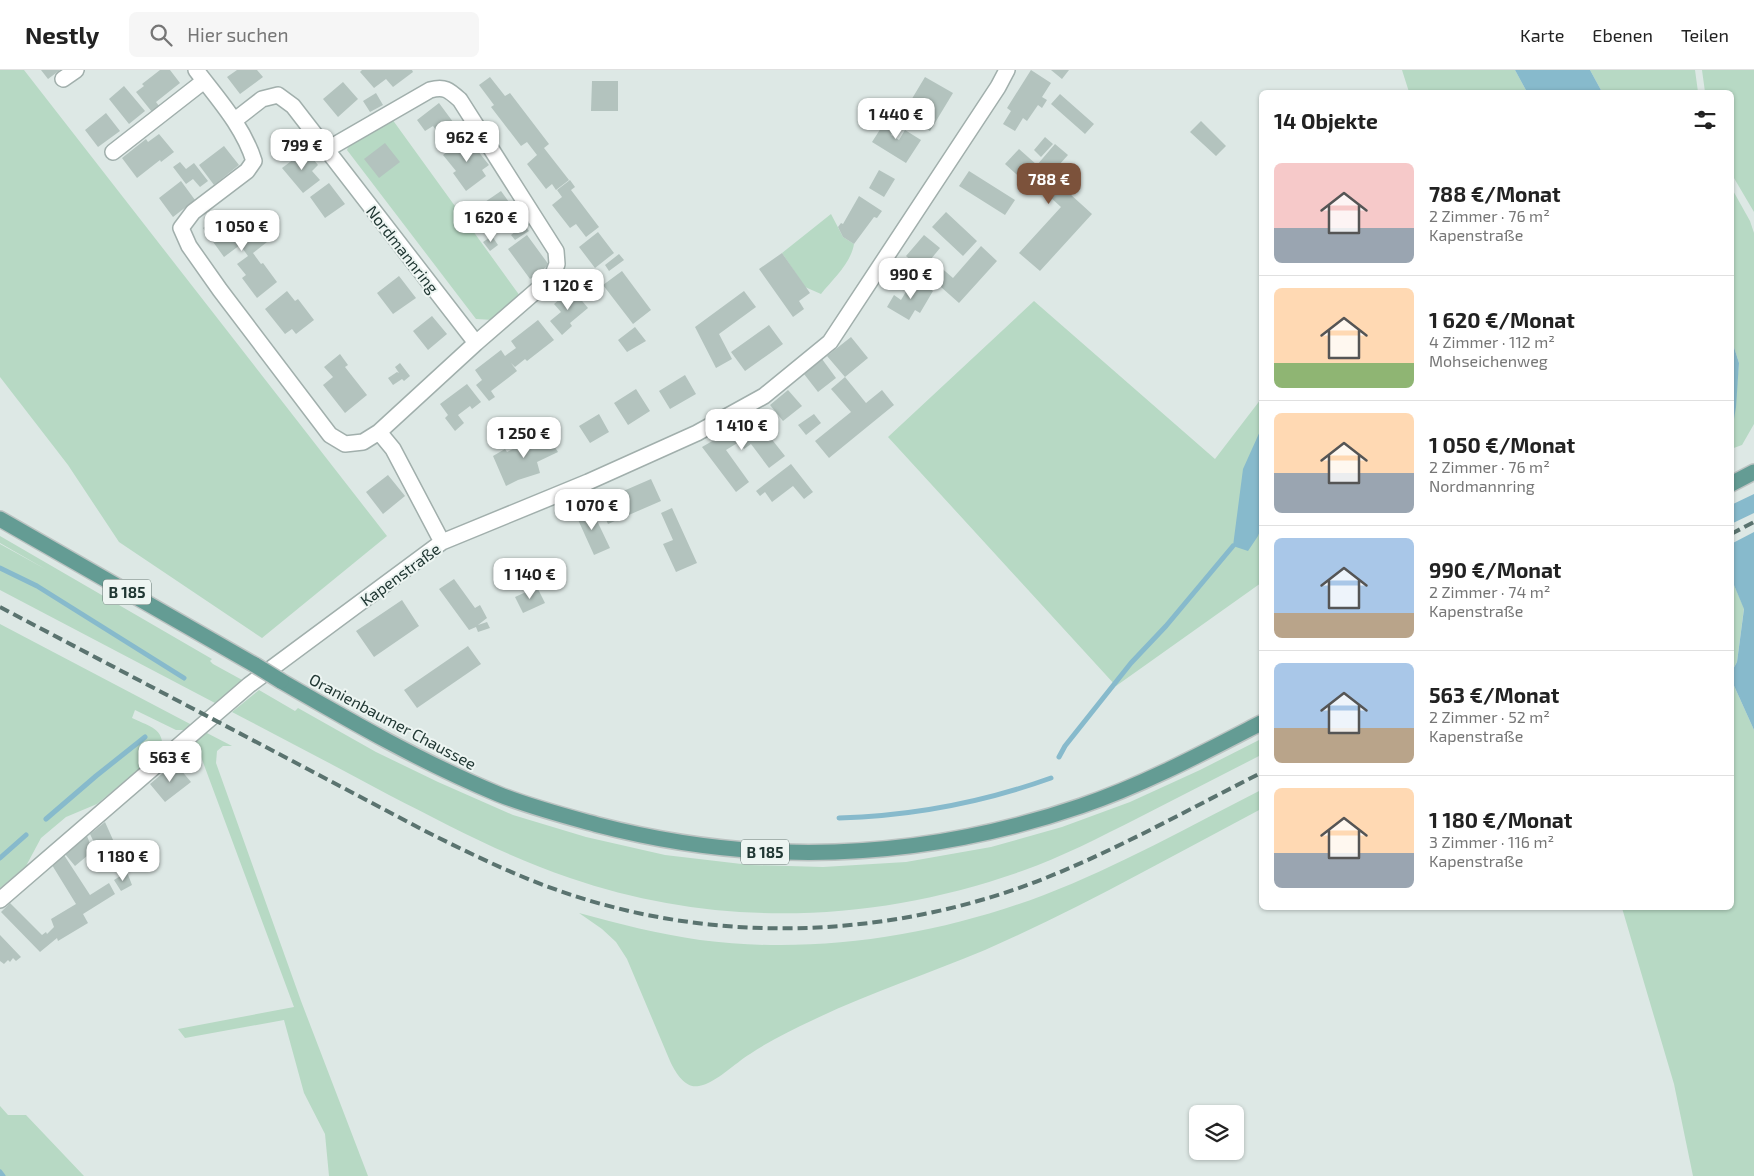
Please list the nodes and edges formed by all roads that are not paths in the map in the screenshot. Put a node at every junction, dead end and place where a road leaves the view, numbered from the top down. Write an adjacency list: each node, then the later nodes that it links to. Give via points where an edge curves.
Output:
1 (76, 70): 4 (street)
2 (1008, 70): 13 (street, Kapenstraße, via 830,342 764,396 698,433)
3 (200, 75): 5 (street); 7 (street)
4 (63, 79)
5 (235, 120): 6 (street, Nordmannring, via 262,99 278,95 292,106); 9 (street, via 254,161 247,171 187,220 181,228 189,246 330,435 345,444 364,442)
6 (326, 150): 8 (street, Nordmannring); 8 (street, via 430,90 441,87 460,100 556,251 557,264 552,277)
7 (113, 152)
8 (476, 343): 9 (street)
9 (379, 432): 13 (street, via 393,449)
10 (1754, 472): 11 (main road)
11 (1734, 482)
12 (0, 519): 14 (main road, Oranienbaumer Chaussee / B 185, bridge, via 432,765 501,796 628,833 671,841 739,850 836,853 956,839 1005,829 1120,791)
13 (442, 542): 15 (street, Kapenstraße, via 249,685)
14 (1259, 724)
15 (0, 900)

